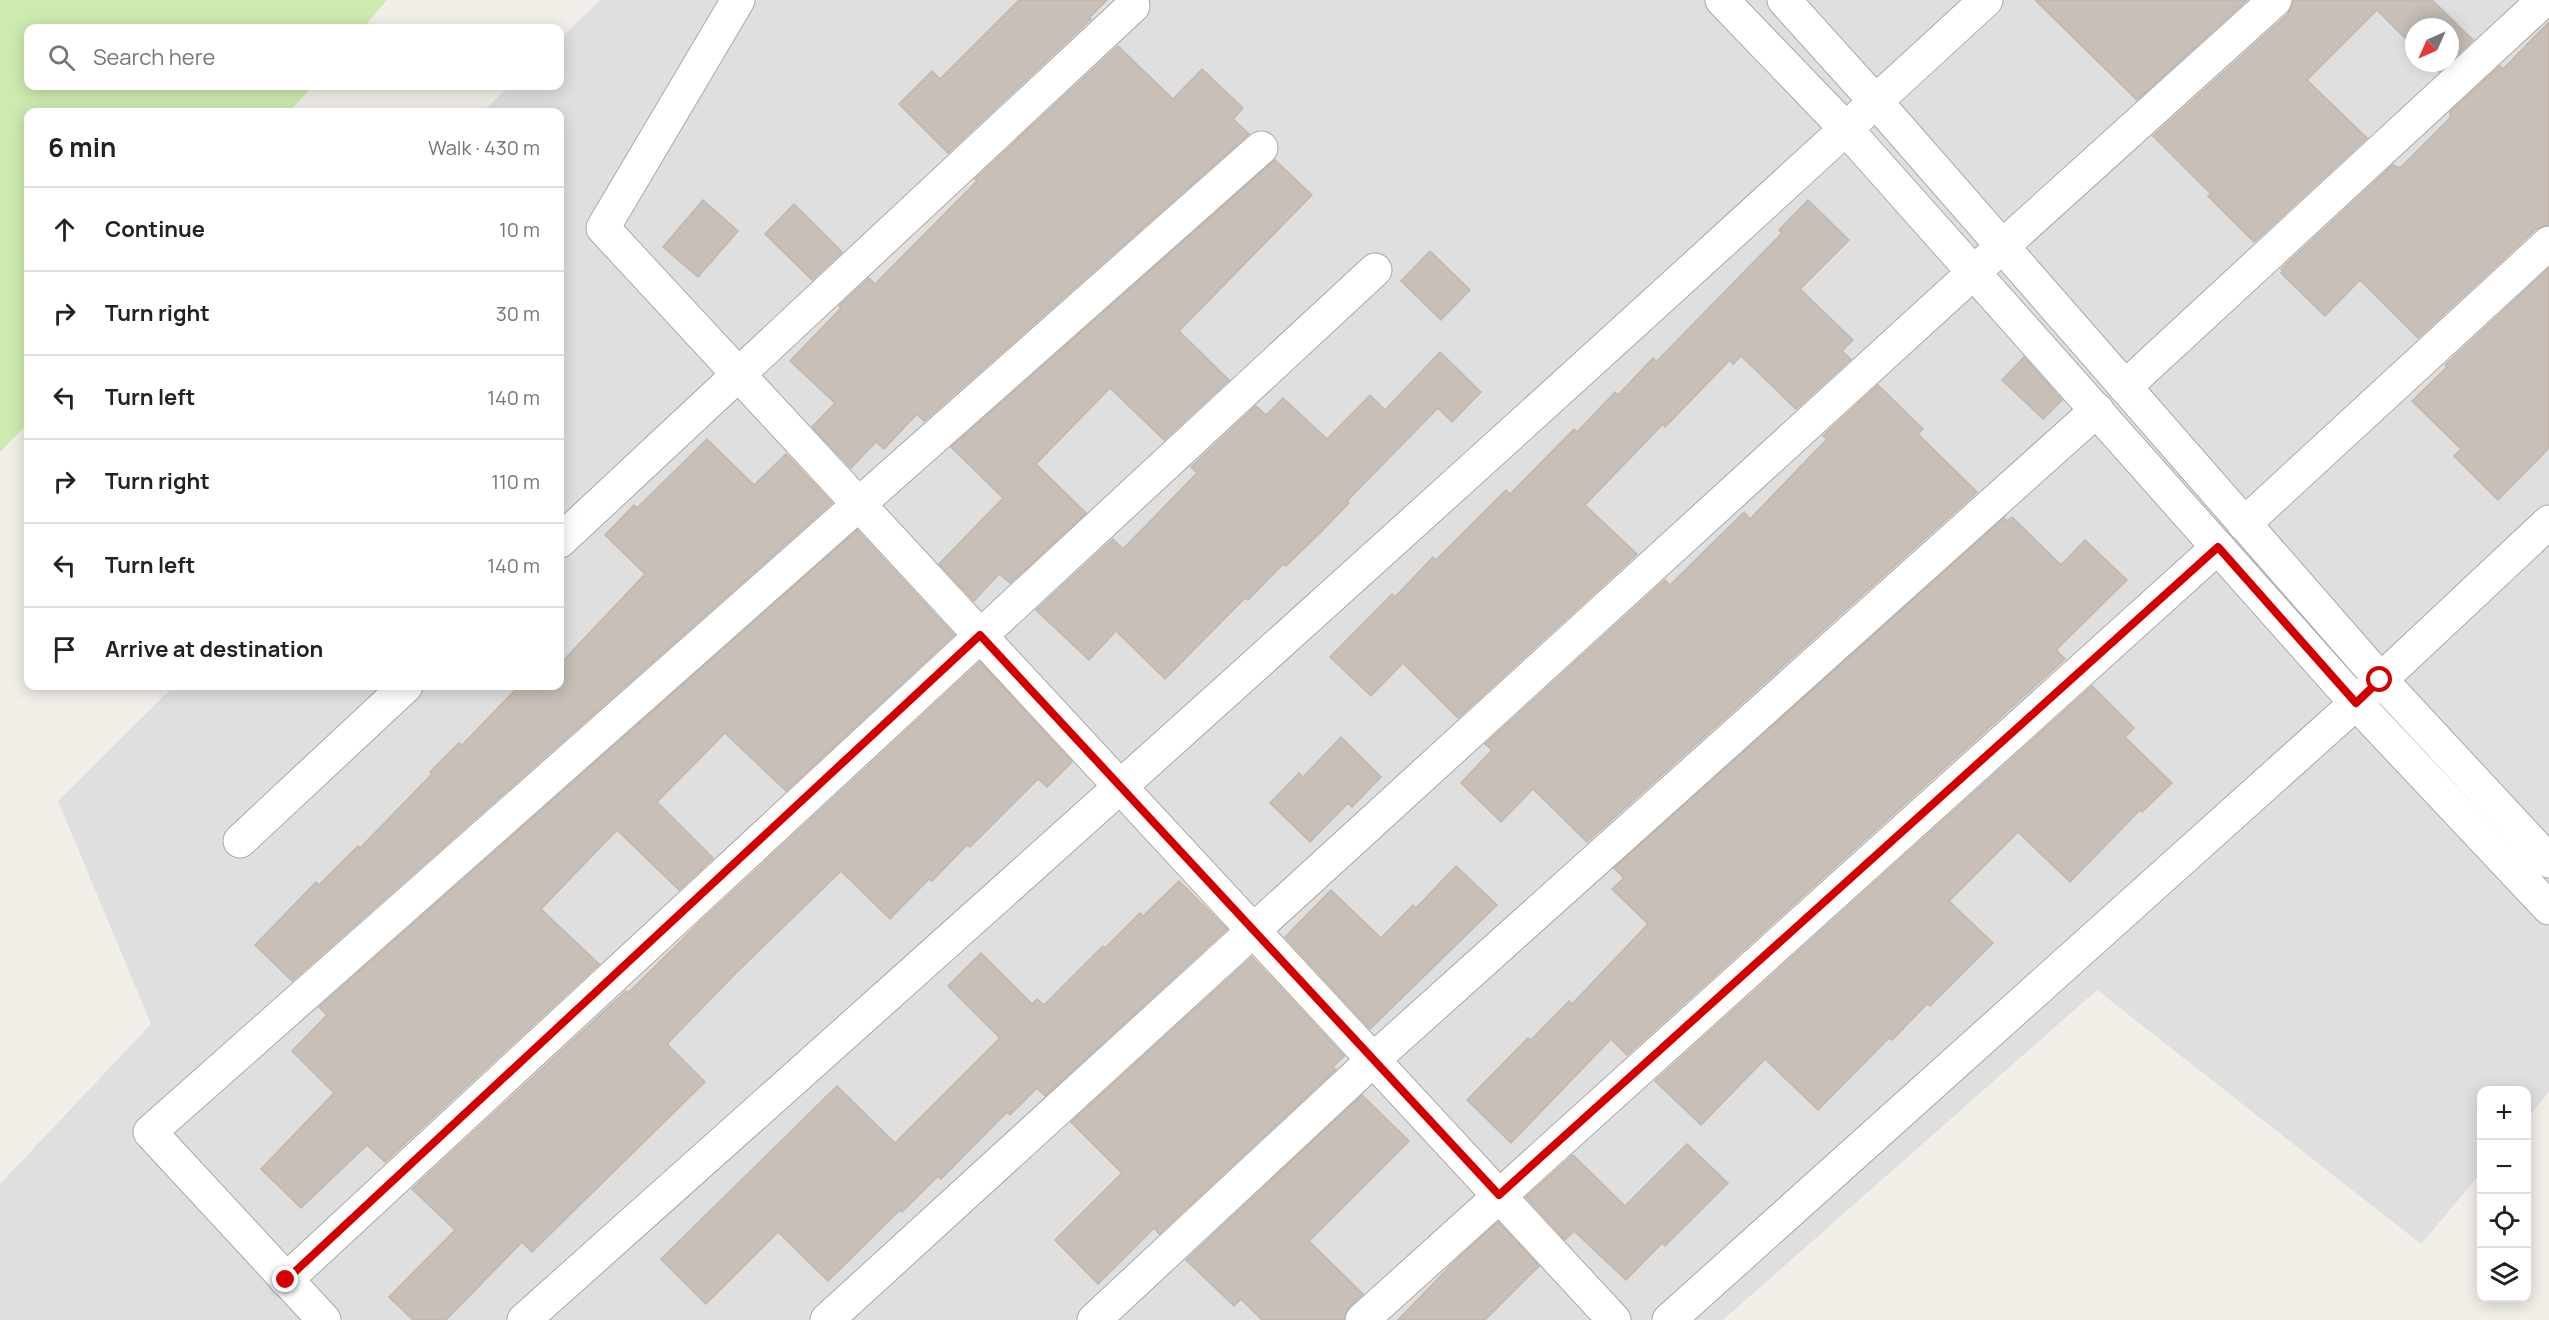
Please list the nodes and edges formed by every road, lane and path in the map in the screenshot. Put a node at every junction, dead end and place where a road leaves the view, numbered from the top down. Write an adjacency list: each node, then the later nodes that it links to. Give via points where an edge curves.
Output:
1 (738, 0): 15 (street, via 603,228)
2 (1722, 0): 9 (street)
3 (1784, 0): 8 (street)
4 (1986, 0): 8 (street)
5 (2275, 0): 12 (street)
6 (2544, 0): 16 (street)
7 (1133, 6): 15 (street)
8 (1876, 102): 9 (street); 12 (street)
9 (1847, 130): 14 (street); 27 (street)
10 (1261, 148): 18 (street)
11 (2549, 243): 20 (street)
12 (2003, 247): 14 (street); 16 (street)
13 (1375, 270): 23 (street)
14 (1974, 272): 17 (street); 31 (street)
15 (737, 374): 18 (street); 21 (street)
16 (2125, 387): 20 (street)
17 (2097, 410): 22 (street); 32 (street)
18 (860, 505): 23 (street); 34 (street, via 150,1132)
19 (2549, 522): 24 (street)
20 (2244, 524): 24 (street)
21 (564, 537)
22 (2218, 547): 26 (street); 33 (street)
23 (980, 635): 27 (street); 34 (street)
24 (2380, 680): 26 (street); 29 (street)
25 (402, 690): 28 (street)
26 (2356, 703): 30 (street); 41 (street)
27 (1120, 788): 31 (street); 36 (street)
28 (240, 841)
29 (2549, 861)
30 (2549, 908)
31 (1254, 931): 32 (street); 37 (street)
32 (1373, 1060): 33 (street); 38 (street)
33 (1499, 1195): 39 (street); 40 (street)
34 (286, 1280): 35 (street)
35 (324, 1320)
36 (524, 1320)
37 (827, 1320)
38 (1094, 1320)
39 (1362, 1320)
40 (1614, 1320)
41 (1669, 1320)

